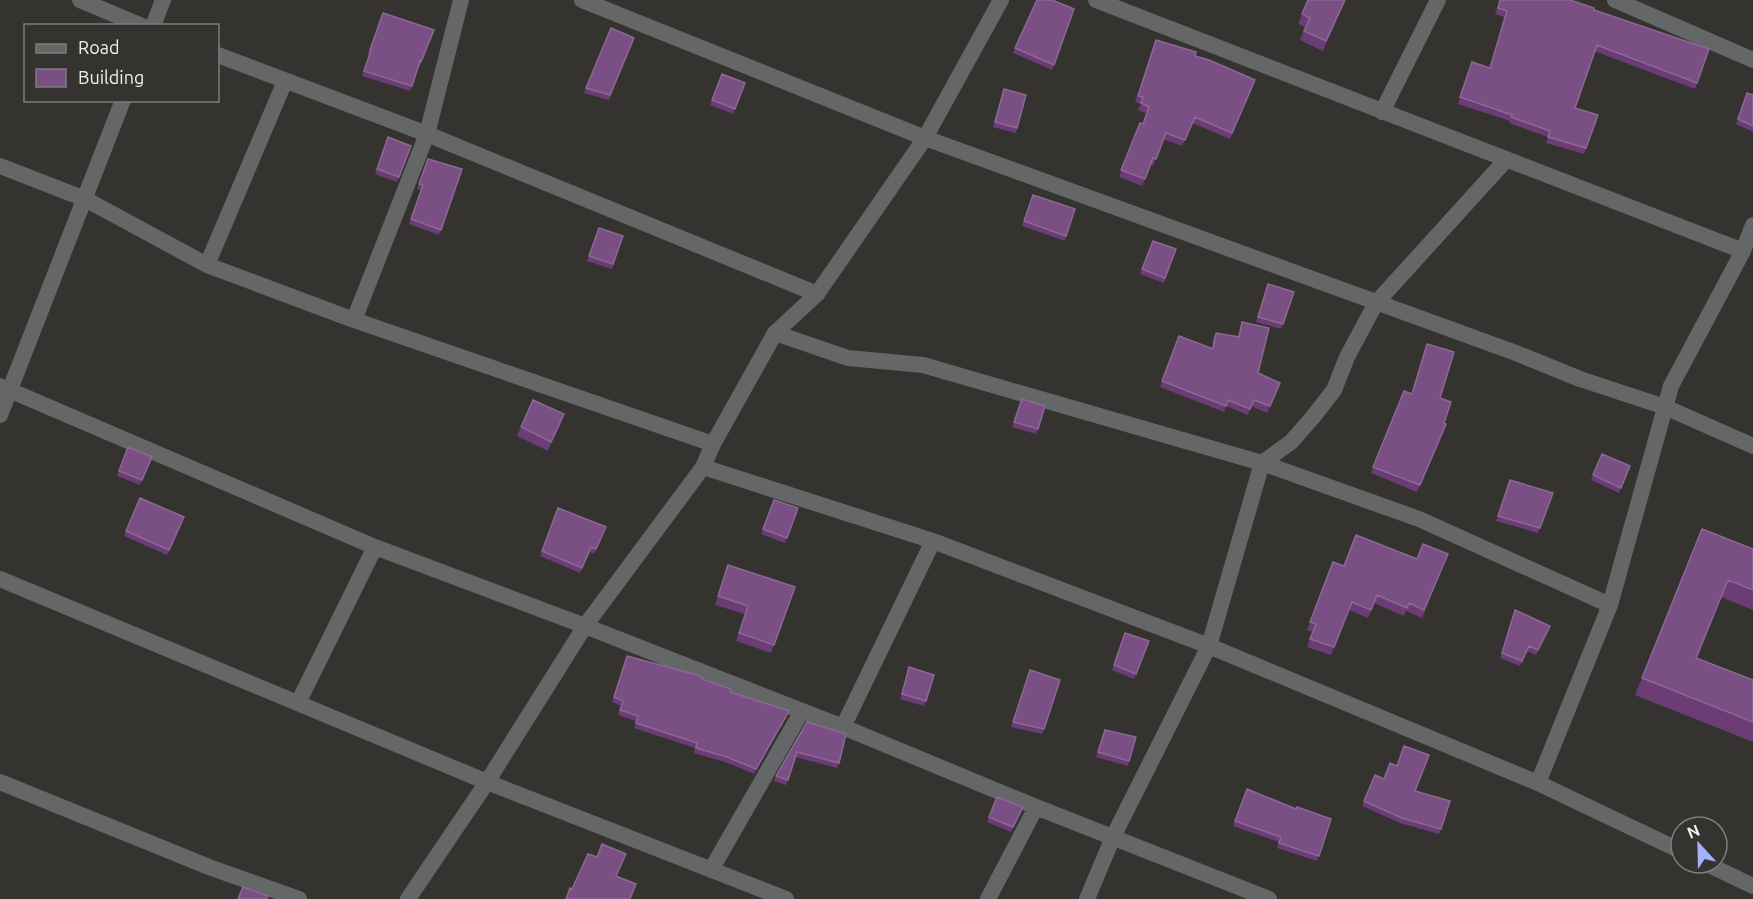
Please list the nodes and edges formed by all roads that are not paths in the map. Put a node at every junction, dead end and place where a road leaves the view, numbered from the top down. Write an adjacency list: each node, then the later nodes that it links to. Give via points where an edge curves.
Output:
1 (80, 0): 9 (street)
2 (163, 0): 10 (street)
3 (461, 0): 16 (street)
4 (582, 0): 17 (street)
5 (1001, 0): 17 (street)
6 (1095, 0): 15 (street)
7 (1438, 0): 15 (street)
8 (1614, 0): 12 (street)
9 (137, 24)
10 (154, 24)
11 (219, 55): 13 (street)
12 (1753, 60)
13 (285, 81): 16 (street); 23 (street)
14 (122, 102): 20 (street)
15 (1382, 111): 18 (street)
16 (427, 134): 24 (street); 26 (street)
17 (925, 138): 24 (street); 25 (street)
18 (1504, 161): 22 (street); 25 (street)
19 (0, 166): 20 (street)
20 (85, 199): 23 (street); 28 (street)
21 (1753, 225): 22 (street)
22 (1743, 251): 29 (street, via 1671,386)
23 (207, 265): 26 (street)
24 (817, 294): 27 (street)
25 (1376, 303): 29 (street); 33 (street, via 1334,390 1291,442)
26 (354, 320): 31 (street)
27 (775, 333): 31 (street); 33 (street, via 848,358 923,365)
28 (5, 388): 30 (street); 36 (street)
29 (1665, 407): 32 (street); 38 (street)
30 (0, 415)
31 (713, 444): 34 (street)
32 (1753, 446)
33 (1262, 463): 38 (street, via 1419,519); 40 (street)
34 (703, 467): 35 (street); 39 (street)
35 (933, 541): 40 (street); 43 (street)
36 (375, 547): 39 (street); 41 (street)
37 (0, 579): 41 (street)
38 (1610, 605): 46 (street)
39 (585, 626): 42 (street); 45 (street)
40 (1209, 645): 46 (street); 48 (street)
41 (298, 703): 45 (street)
42 (802, 711): 43 (street); 50 (street)
43 (843, 727): 47 (street)
44 (0, 782): 53 (street)
45 (487, 782): 50 (street); 54 (street)
46 (1538, 783): 49 (street)
47 (1036, 807): 48 (street); 56 (street)
48 (1113, 837): 57 (street); 58 (street)
49 (1669, 845)
50 (711, 870): 55 (street)
51 (1729, 874): 52 (street)
52 (1753, 886)
53 (299, 899)
54 (408, 899)
55 (786, 899)
56 (988, 899)
57 (1087, 899)
58 (1269, 899)

